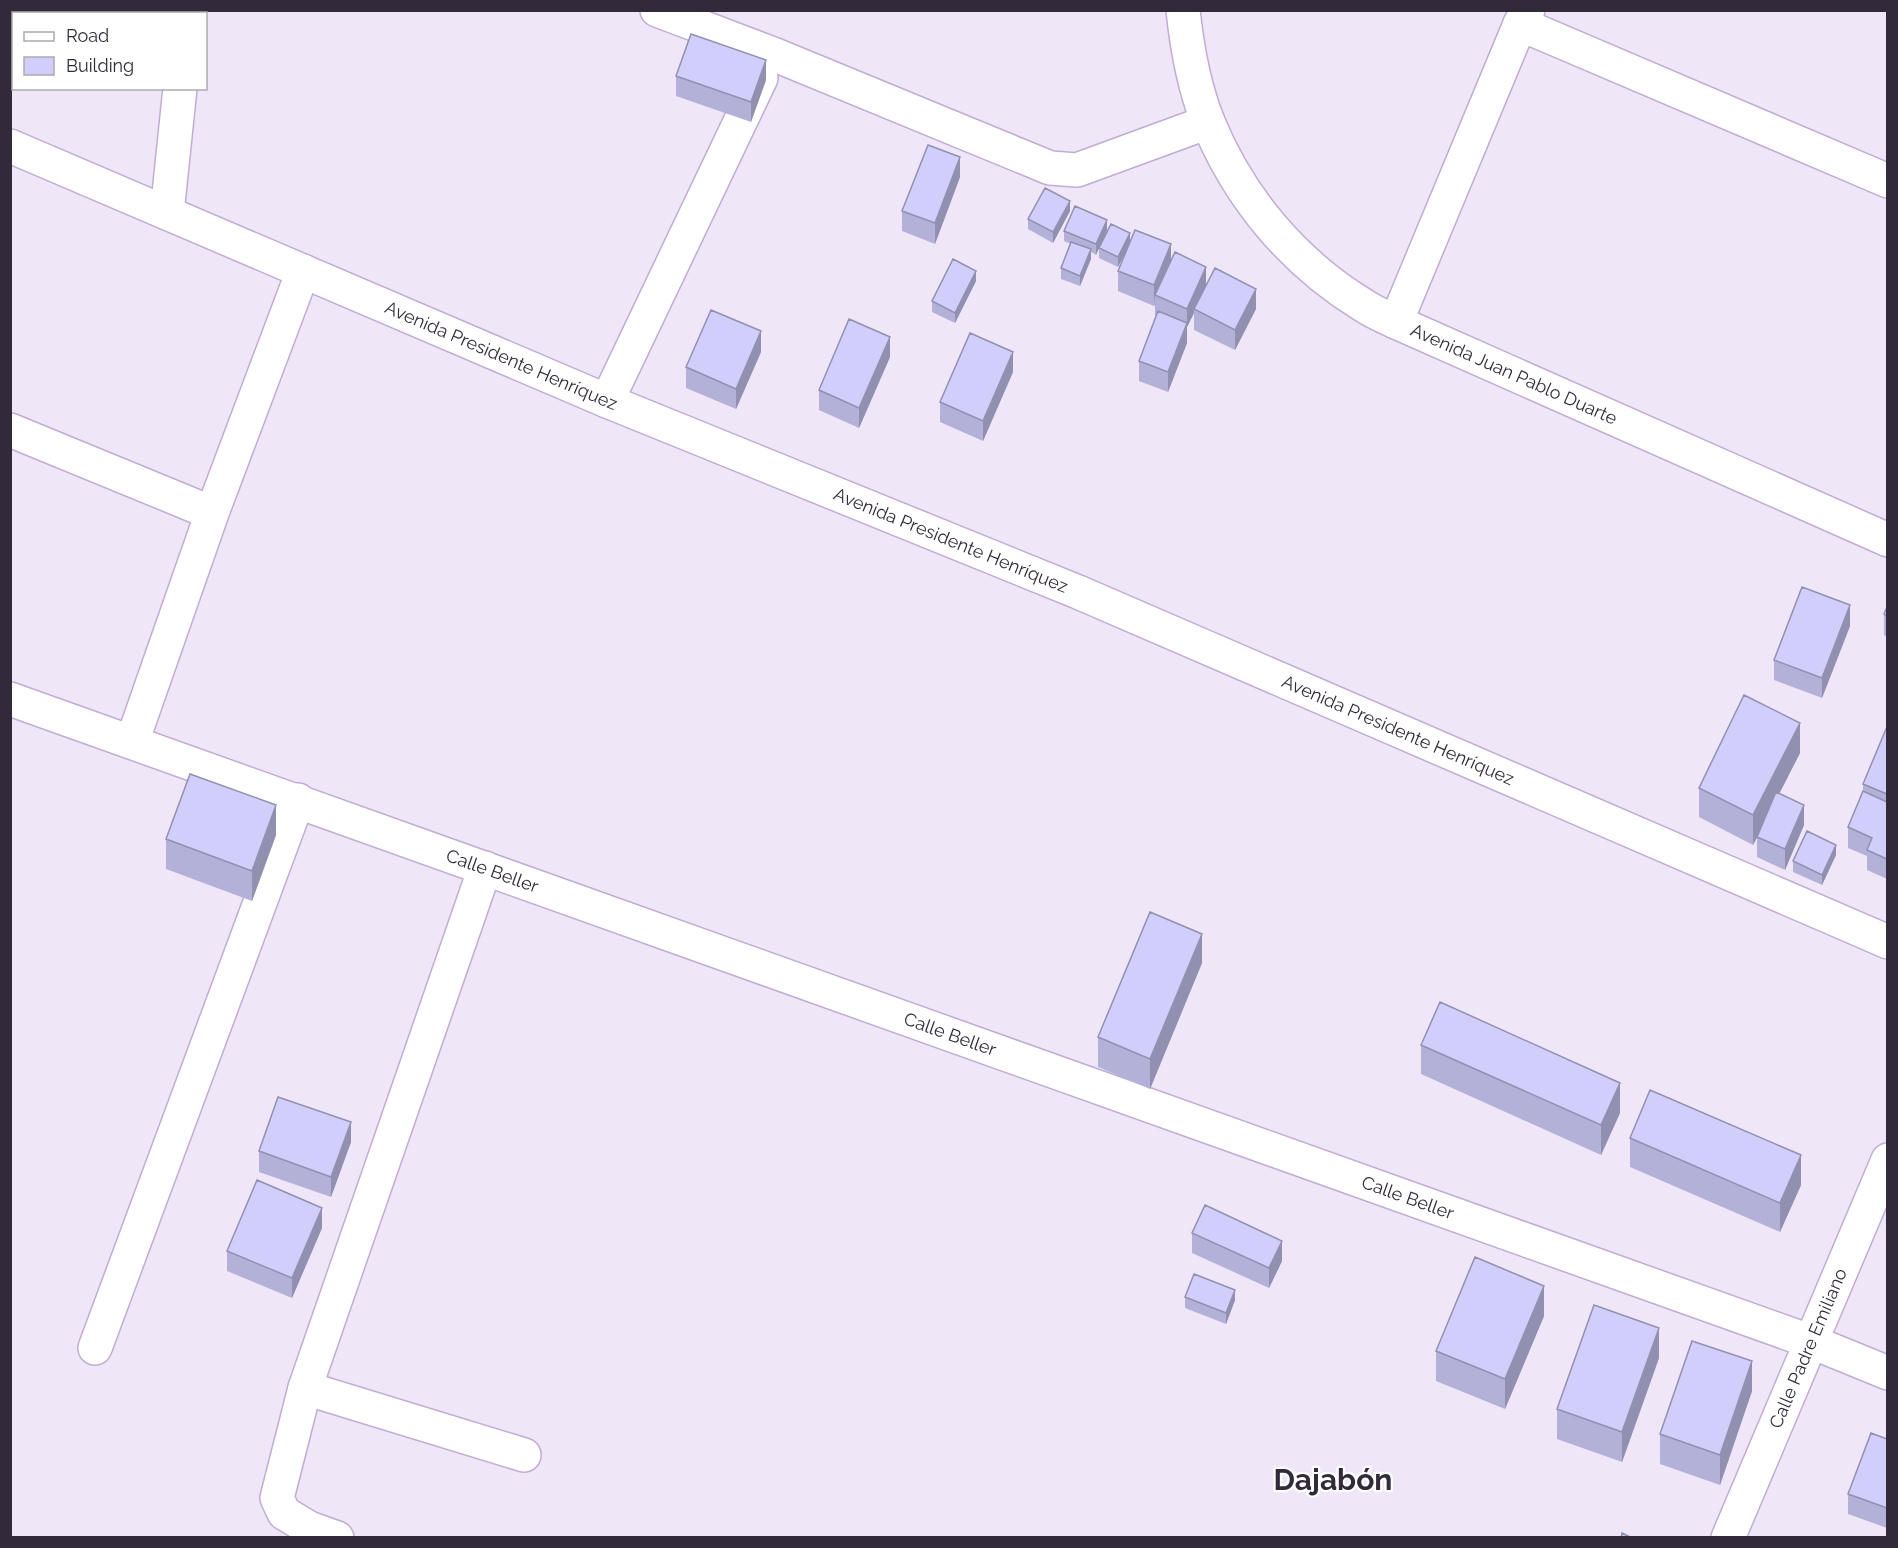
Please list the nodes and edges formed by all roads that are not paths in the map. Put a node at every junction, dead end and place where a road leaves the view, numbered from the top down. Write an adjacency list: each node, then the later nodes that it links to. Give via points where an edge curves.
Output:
1 (657, 10): 4 (street)
2 (1183, 10): 6 (street, Avenida Juan Pablo Duarte, via 1187,44)
3 (1524, 17): 8 (street); 11 (street)
4 (773, 54): 6 (street, via 1050,168 1077,170); 12 (street)
5 (180, 90): 9 (street)
6 (1208, 122): 11 (street, Avenida Juan Pablo Duarte, via 1250,200 1286,245 1364,306)
7 (10, 147): 9 (street, Avenida Presidente Henríquez)
8 (1887, 181)
9 (167, 213): 10 (street, Avenida Presidente Henríquez)
10 (303, 271): 12 (street, Avenida Presidente Henríquez); 14 (street)
11 (1396, 322): 15 (street, Avenida Juan Pablo Duarte)
12 (607, 401): 20 (street, Avenida Presidente Henríquez, via 1078,592)
13 (10, 430): 14 (street)
14 (212, 513): 17 (street)
15 (1887, 540)
16 (12, 707): 17 (street, Calle Beller)
17 (132, 742): 18 (street, Calle Beller)
18 (298, 800): 19 (street, Calle Beller); 23 (street)
19 (485, 868): 22 (street, Calle Beller); 25 (street)
20 (1887, 942)
21 (1887, 1160): 22 (street, Calle Padre Emiliano)
22 (1812, 1342): 24 (street, Calle Beller); 28 (street, Calle Padre Emiliano)
23 (95, 1348)
24 (1887, 1373)
25 (305, 1388): 26 (street); 27 (street, via 277,1498 284,1513)
26 (524, 1455)
27 (337, 1538)
28 (1728, 1538)

